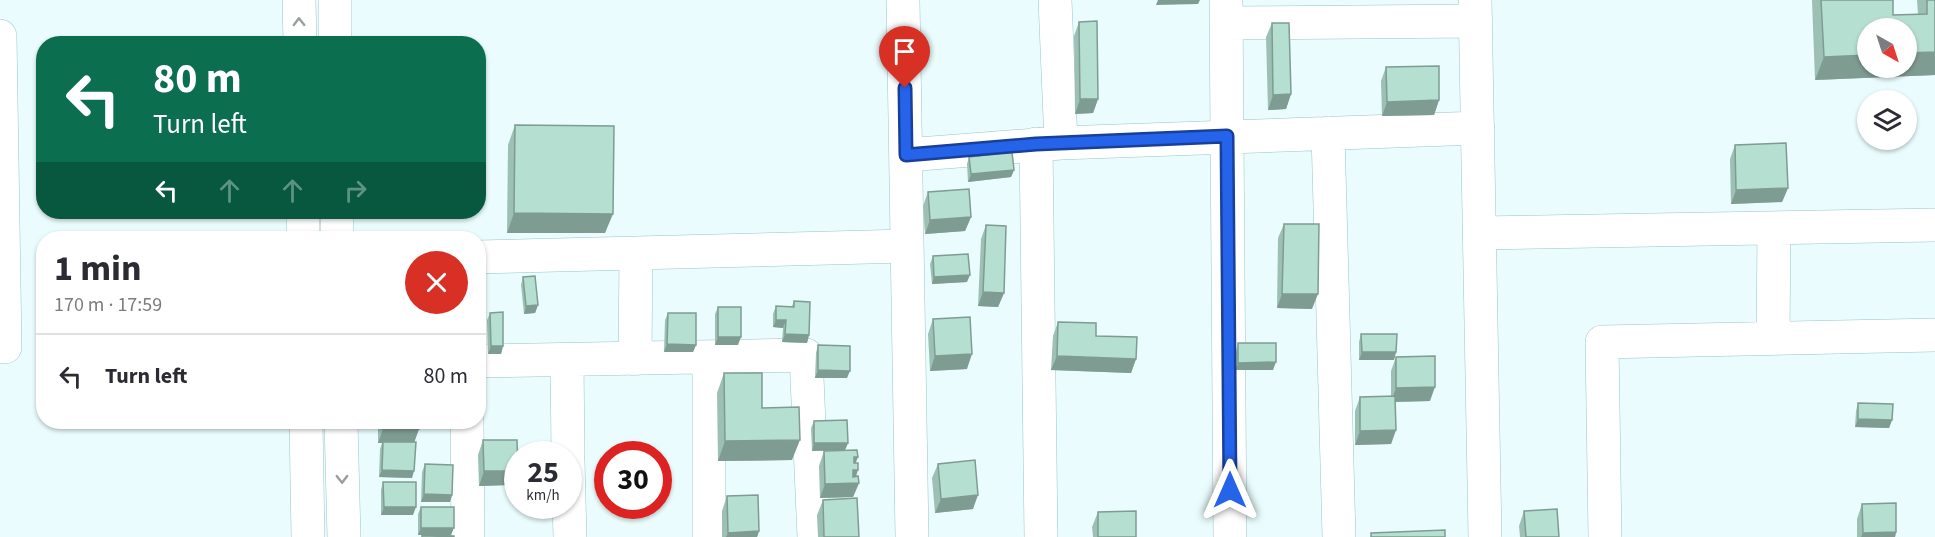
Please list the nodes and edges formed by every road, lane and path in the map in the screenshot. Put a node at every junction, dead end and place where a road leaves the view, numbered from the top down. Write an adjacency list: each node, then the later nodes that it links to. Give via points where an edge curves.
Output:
1 (299, 0): 8 (street, one-way to 1)
2 (335, 0): 9 (street)
3 (903, 0): 14 (street)
4 (1055, 0): 13 (street)
5 (1475, 10): 6 (street); 10 (street)
6 (1226, 11): 12 (street)
7 (0, 36): 23 (street)
8 (300, 36)
9 (335, 36)
10 (1478, 128): 11 (street); 17 (street)
11 (1328, 133): 12 (street); 42 (street)
12 (1227, 136): 13 (street); 41 (street)
13 (1049, 144): 14 (street); 40 (street)
14 (906, 155): 18 (street)
15 (1935, 225): 16 (street)
16 (1774, 229): 17 (street); 22 (street)
17 (1480, 233): 43 (street)
18 (907, 246): 19 (street); 39 (street)
19 (636, 253): 20 (street); 25 (street)
20 (486, 257)
21 (1935, 335): 22 (street)
22 (1773, 338): 44 (street, via 1602,342)
23 (5, 347)
24 (709, 358): 25 (street); 37 (street); 38 (street, via 806,355)
25 (635, 359): 26 (street)
26 (567, 361): 27 (street); 31 (street)
27 (486, 362)
28 (306, 429): 33 (street)
29 (341, 429): 34 (street, one-way to 34)
30 (466, 429): 35 (street)
31 (568, 441)
32 (570, 519): 36 (street)
33 (308, 537)
34 (344, 537)
35 (468, 537)
36 (570, 537)
37 (709, 537)
38 (814, 537)
39 (912, 537)
40 (1041, 537)
41 (1230, 537)
42 (1339, 537)
43 (1485, 537)
44 (1605, 537)

